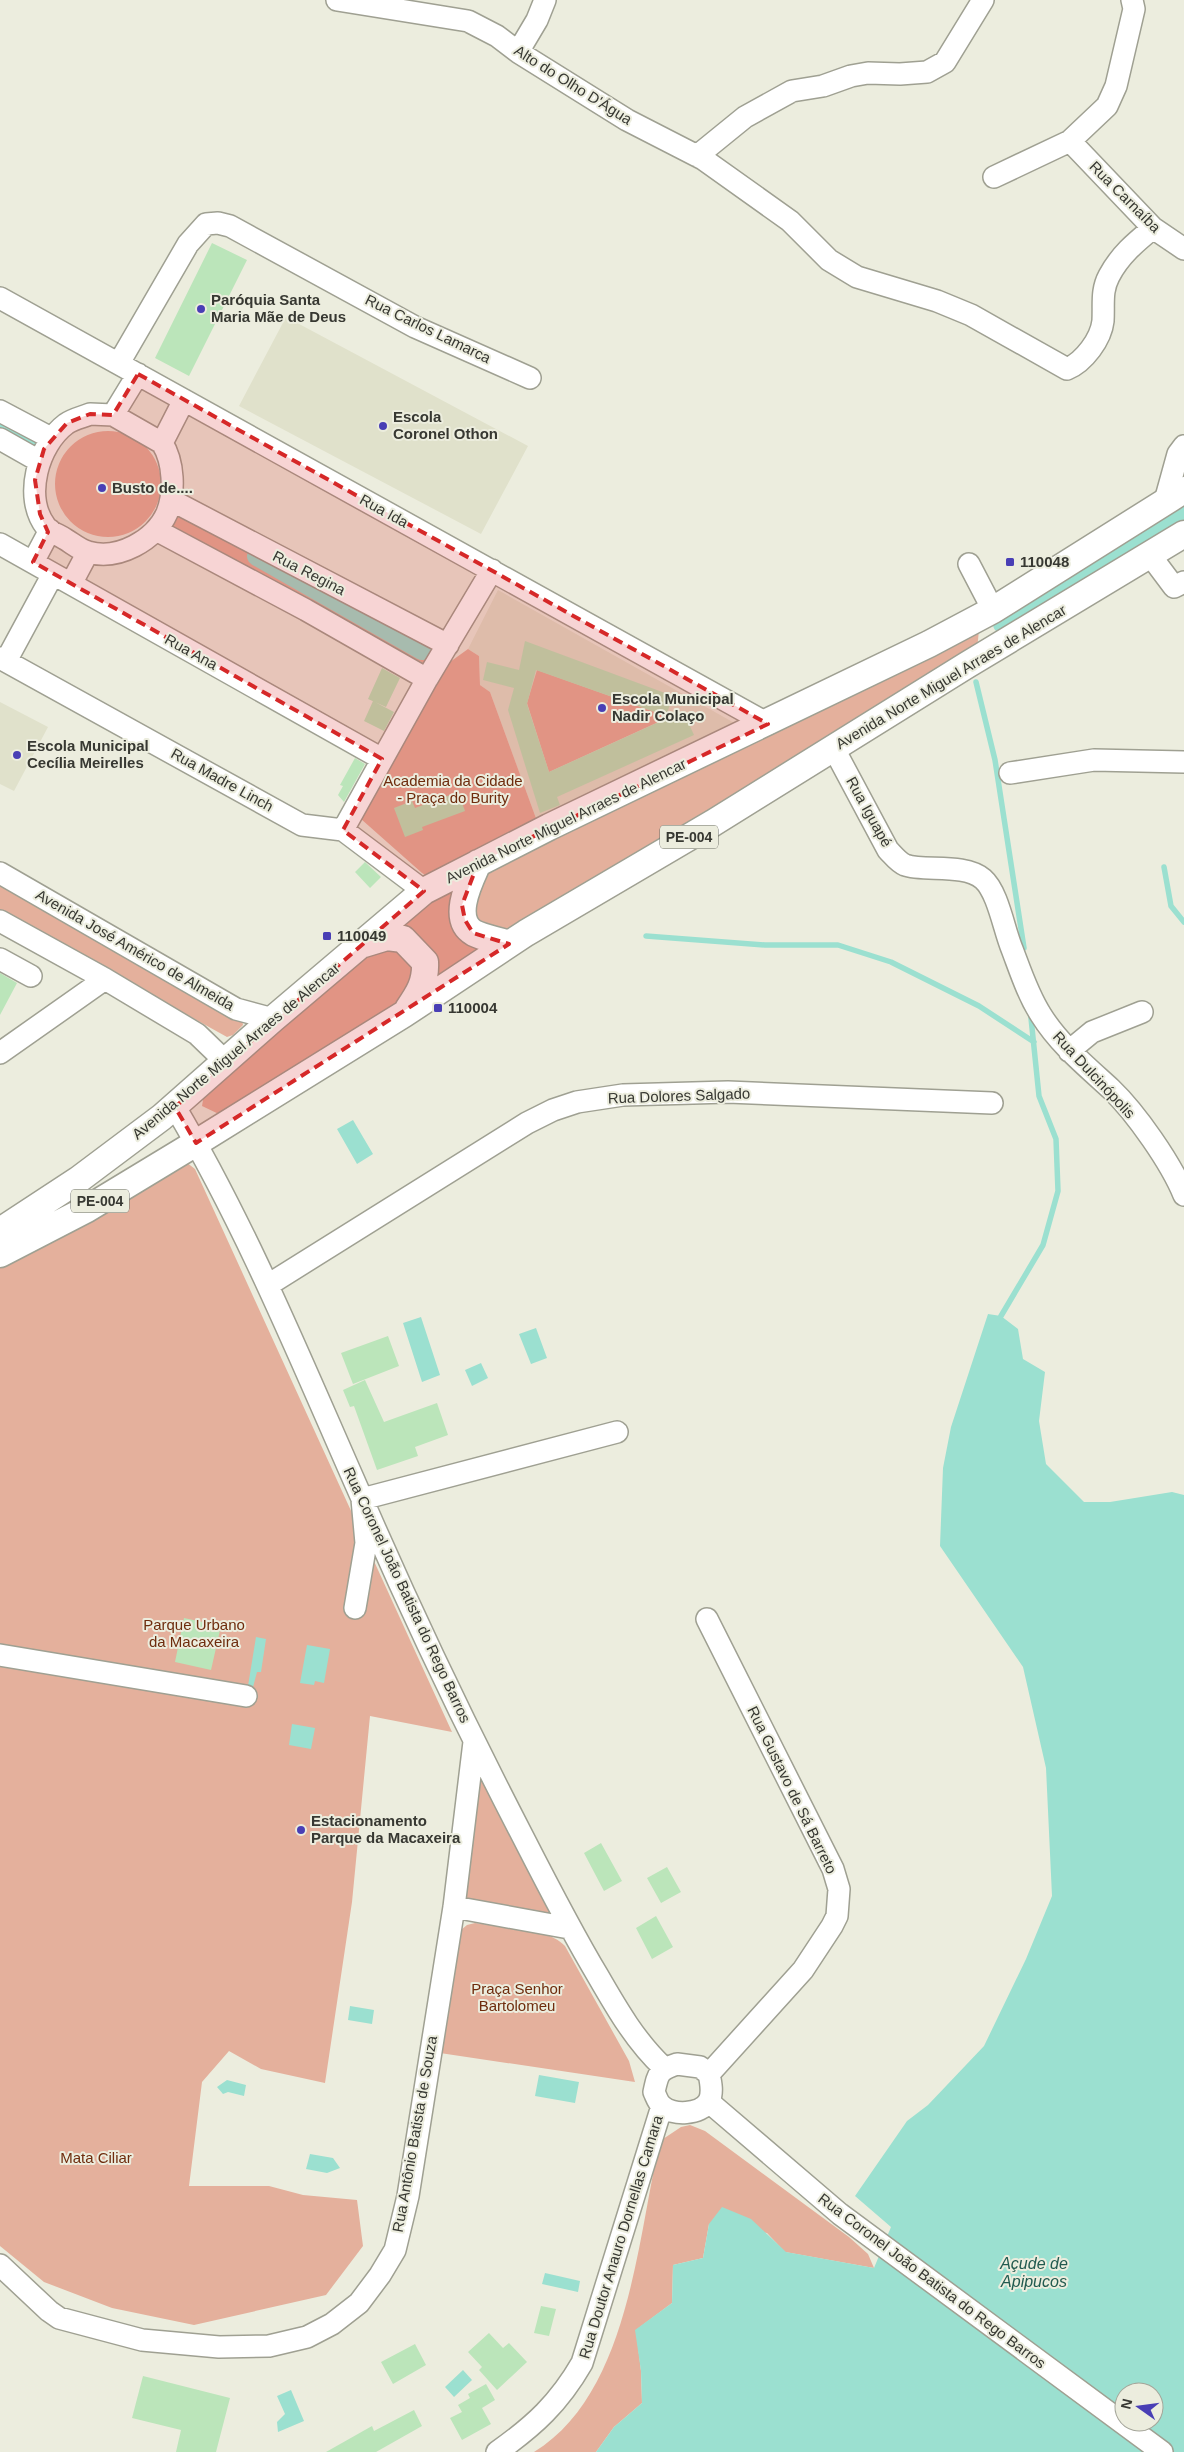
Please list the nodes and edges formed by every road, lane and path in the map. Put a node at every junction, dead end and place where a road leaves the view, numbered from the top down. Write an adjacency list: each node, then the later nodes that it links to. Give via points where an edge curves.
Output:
1 (337, 0): 5 (street, Alto do Olho D'Água)
2 (545, 0): 6 (street)
3 (983, 0): 8 (street, via 945,62 927,72 868,72 823,86 792,91 745,117)
4 (1132, 0): 7 (street, via 1134,10 1113,97)
5 (442, 8): 6 (street, Alto do Olho D'Água, via 497,36)
6 (518, 52): 8 (street, Alto do Olho D'Água, via 627,120)
7 (1070, 141): 9 (street); 10 (street, Rua Carnaíba)
8 (697, 156): 10 (street, Alto do Olho D'Água, via 790,221 829,260 857,277 937,301 971,315 1067,369 1084,358 1098,335 1103,323 1102,294 1109,276 1127,250)
9 (994, 177)
10 (1153, 228): 11 (street, Rua Carnaíba)
11 (1184, 249)
12 (0, 298): 13 (street, Rua Ida)
13 (119, 363): 14 (street, Rua Ida); 15 (street, Rua Carlos Lamarca, via 188,244 206,224 218,223 268,244 438,338)
14 (138, 374): 16 (street, Rua Ida); 18 (street)
15 (530, 378)
16 (184, 400): 21 (street); 34 (street, Rua Ida)
17 (0, 411): 19 (street)
18 (113, 415): 19 (street, via 90,414 67,423); 21 (street)
19 (51, 438): 23 (street)
20 (0, 439): 23 (street)
21 (162, 443): 25 (street, via 173,478)
22 (1184, 446): 24 (street, via 1178,454)
23 (39, 461): 26 (street, via 35,480 36,500)
24 (1175, 495): 37 (main road, Avenida Norte Miguel Arraes de Alencar / PE-004)
25 (171, 500): 27 (street); 38 (street, Rua Regina)
26 (50, 530): 30 (street); 32 (street)
27 (156, 530): 30 (street, via 126,550 107,554); 40 (street)
28 (1184, 534): 31 (main road, Avenida Norte Miguel Arraes de Alencar / PE-004)
29 (0, 544): 32 (street, Rua Ana)
30 (88, 552): 35 (street)
31 (1150, 555): 36 (street, via 1174,587); 42 (main road, Avenida Norte Miguel Arraes de Alencar / PE-004)
32 (33, 562): 35 (street, Rua Ana)
33 (969, 564): 37 (street)
34 (492, 570): 38 (street); 41 (street, Rua Ida)
35 (62, 579): 39 (street); 43 (street, Rua Ana)
36 (1184, 582)
37 (993, 610): 41 (main road, Avenida Norte Miguel Arraes de Alencar / PE-004)
38 (448, 645): 40 (street)
39 (3, 659): 46 (street, Rua Madre Linch, via 302,825)
40 (427, 679): 43 (street)
41 (768, 724): 47 (main road, Avenida Norte Miguel Arraes de Alencar / PE-004)
42 (834, 748): 50 (street, Rua Iguapé, via 888,850 898,860 912,866 970,873 983,879); 52 (main road, Avenida Norte Miguel Arraes de Alencar / PE-004)
43 (382, 759): 46 (street)
44 (1184, 762): 45 (street, via 1094,760)
45 (1010, 773)
46 (343, 830): 49 (street)
47 (478, 864): 49 (main road, Avenida Norte Miguel Arraes de Alencar / PE-004); 52 (main road, via 462,905 465,920 473,932)
48 (0, 873): 59 (street, Avenida José Américo de Almeida, via 236,1009)
49 (424, 891): 53 (main road, Avenida Norte Miguel Arraes de Alencar / PE-004)
50 (993, 894): 60 (street, Rua Dulcinópolis, via 1012,949 1040,1013)
51 (0, 921): 56 (street)
52 (509, 944): 58 (main road, Avenida Norte Miguel Arraes de Alencar / PE-004)
53 (362, 945): 58 (main road, via 387,937 403,938 425,962 422,988); 59 (main road, Avenida Norte Miguel Arraes de Alencar / PE-004)
54 (0, 958): 55 (street)
55 (31, 976)
56 (105, 979): 61 (street); 62 (street, via 197,1034)
57 (1142, 1012): 60 (street, via 1092,1032)
58 (404, 1014): 65 (main road, Avenida Norte Miguel Arraes de Alencar / PE-004)
59 (273, 1019): 62 (main road, Avenida Norte Miguel Arraes de Alencar / PE-004)
60 (1069, 1050): 66 (street, Rua Dulcinópolis, via 1126,1106 1162,1155)
61 (0, 1053)
62 (226, 1062): 64 (main road, Avenida Norte Miguel Arraes de Alencar / PE-004)
63 (992, 1103): 69 (street, Rua Dolores Salgado, via 728,1092 623,1094 577,1102 527,1123)
64 (175, 1107): 65 (street, Rua Coronel João Batista do Rego Barros); 67 (main road, Avenida Norte Miguel Arraes de Alencar / PE-004, via 78,1180)
65 (196, 1143): 68 (main road, Avenida Norte Miguel Arraes de Alencar / PE-004, via 87,1209); 69 (street, Rua Coronel João Batista do Rego Barros)
66 (1184, 1195)
67 (0, 1231)
68 (0, 1254)
69 (268, 1284): 71 (street, Rua Coronel João Batista do Rego Barros)
70 (617, 1432): 71 (street)
71 (362, 1499): 72 (street, via 366,1543); 76 (street, Rua Coronel João Batista do Rego Barros)
72 (355, 1608)
73 (707, 1619): 80 (street, Rua Gustavo de Sá Barreto, via 833,1869 839,1888 834,1921 803,1970)
74 (0, 1656): 75 (street)
75 (246, 1696)
76 (474, 1742): 77 (street, Rua Antônio Batista de Souza); 78 (street, Rua Coronel João Batista do Rego Barros)
77 (454, 1907): 78 (street); 83 (street, Rua Antônio Batista de Souza, via 408,2196 395,2250 359,2303 308,2337 269,2346 219,2347 150,2341 60,2318)
78 (569, 1928): 79 (street, Rua Coronel João Batista do Rego Barros, via 643,2047)
79 (664, 2068): 80 (street, via 689,2065); 82 (street, via 658,2075 654,2092)
80 (709, 2074): 81 (street, via 712,2092)
81 (708, 2102): 82 (street, via 689,2112 675,2112); 85 (street, Rua Coronel João Batista do Rego Barros, via 840,2214)
82 (662, 2106): 84 (street, Rua Doutor Anauro Dornellas Camara, via 582,2363 548,2412)
83 (0, 2265)
84 (497, 2452)
85 (1162, 2452)

